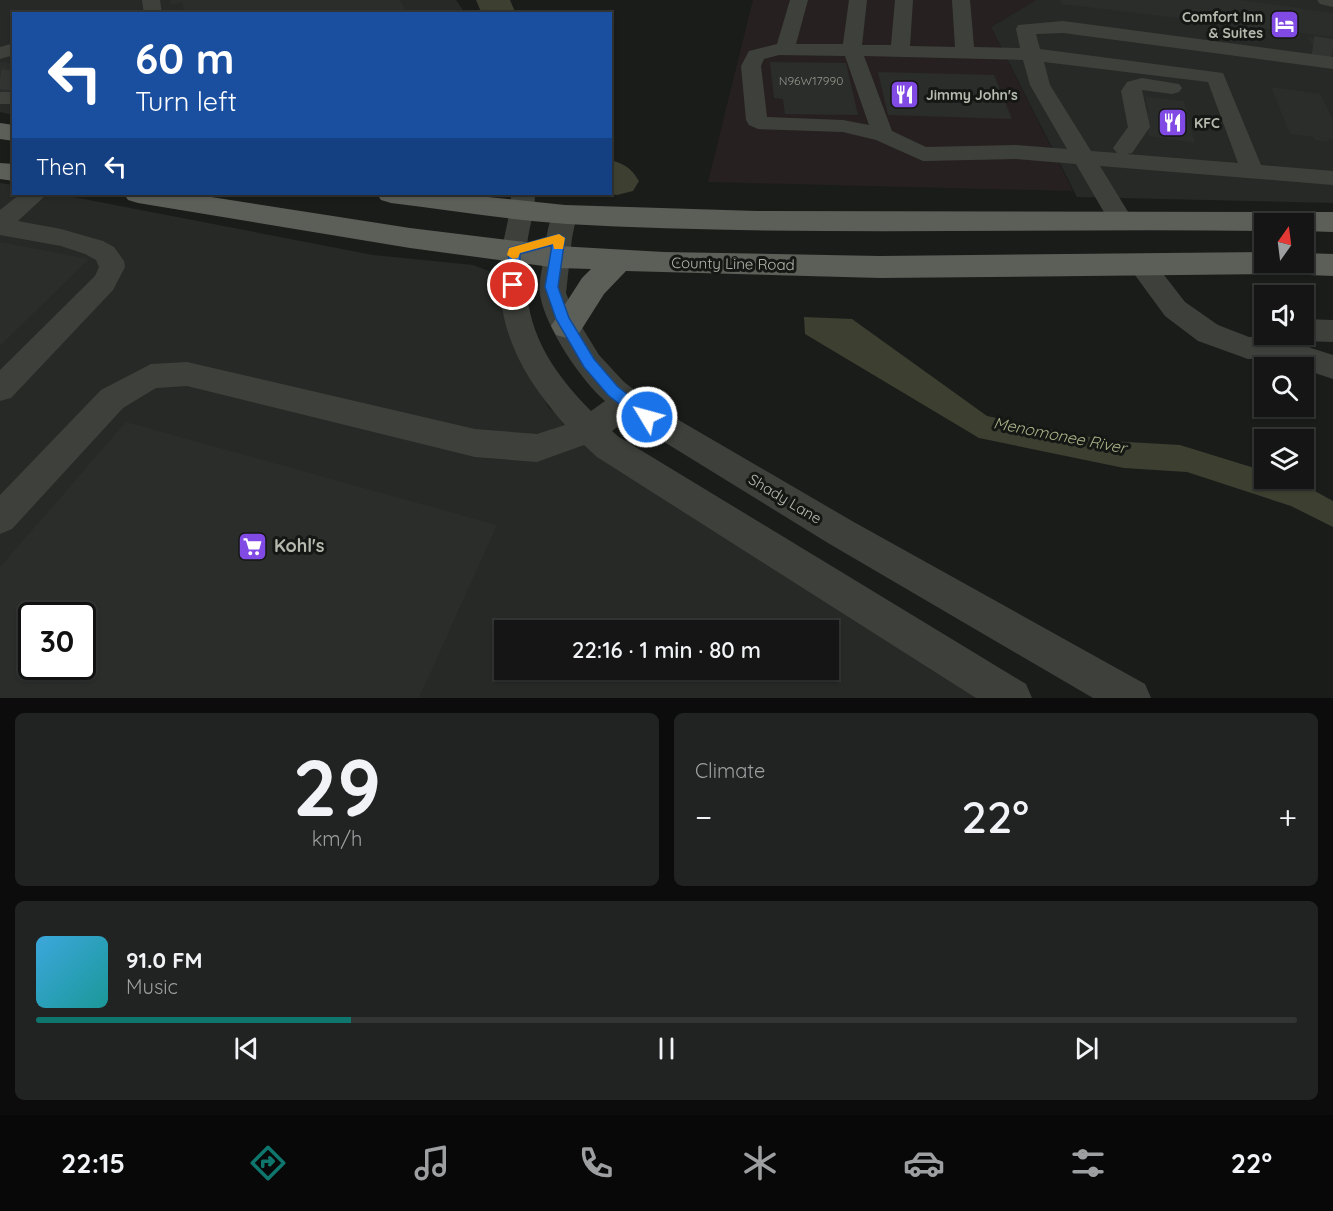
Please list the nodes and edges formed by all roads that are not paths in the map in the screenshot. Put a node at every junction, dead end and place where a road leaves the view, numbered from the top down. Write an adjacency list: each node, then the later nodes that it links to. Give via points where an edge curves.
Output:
1 (799, 0): 6 (street)
2 (858, 0): 7 (street)
3 (904, 0): 9 (street)
4 (961, 0): 10 (street)
5 (1313, 46): 12 (street, via 1291,48)
6 (785, 49): 7 (street); 16 (street, via 756,55 751,66 757,120 766,124 843,126)
7 (852, 50): 9 (street); 16 (street)
8 (1233, 50): 11 (street, via 1063,27 1025,29); 12 (street); 15 (street, via 1234,63)
9 (900, 51): 10 (street)
10 (965, 52): 11 (street)
11 (1030, 54): 14 (street); 18 (street, via 1040,85)
12 (1281, 56): 13 (street)
13 (1333, 63)
14 (1107, 69): 15 (street); 17 (street)
15 (1216, 85): 17 (street, via 1204,92 1134,86 1131,91 1139,127); 19 (street)
16 (883, 135): 18 (street, via 923,154 1016,152)
17 (1126, 155): 18 (street); 19 (street)
18 (1084, 157): 25 (street)
19 (1254, 173): 20 (street)
20 (1333, 178)
21 (33, 195): 27 (street)
22 (144, 195): 32 (main road, County Line Road)
23 (408, 195): 24 (main road, County Line Road)
24 (523, 202): 30 (main road, County Line Road); 32 (street)
25 (1121, 220): 26 (main road); 30 (main road, via 924,222 780,242); 37 (main road); 39 (main road, via 1120,234 1101,241 942,245)
26 (1333, 222)
27 (0, 225): 47 (street, via 83,243 105,253 112,269 105,283)
28 (1333, 232): 29 (main road)
29 (1314, 235)
30 (560, 236): 32 (main road, County Line Road); 34 (main road, County Line Road); 41 (street, Shady Lane, via 552,287)
31 (1254, 239): 37 (main road, via 1186,239 1167,244)
32 (513, 251): 49 (street, via 515,312 527,348 556,395)
33 (1333, 258): 35 (main road)
34 (619, 260): 39 (main road, County Line Road); 41 (main road, via 593,286)
35 (1314, 260)
36 (1254, 263): 37 (main road, County Line Road)
37 (1144, 264): 39 (main road, County Line Road); 44 (street, via 1174,309 1208,333 1248,348)
38 (1314, 264): 40 (main road, County Line Road)
39 (791, 265)
40 (1333, 265)
41 (567, 326): 48 (street, Shady Lane, via 589,363)
42 (1333, 331): 43 (street)
43 (1314, 334)
44 (1260, 345)
45 (1298, 345): 46 (street, via 1301,357)
46 (1333, 367)
47 (0, 390)
48 (627, 402): 49 (street); 52 (street, Shady Lane, via 850,538)
49 (589, 430): 50 (street, via 537,448 475,443 187,374 151,376 112,399); 51 (street, via 608,447)
50 (0, 518)
51 (1012, 698)
52 (1131, 698)

